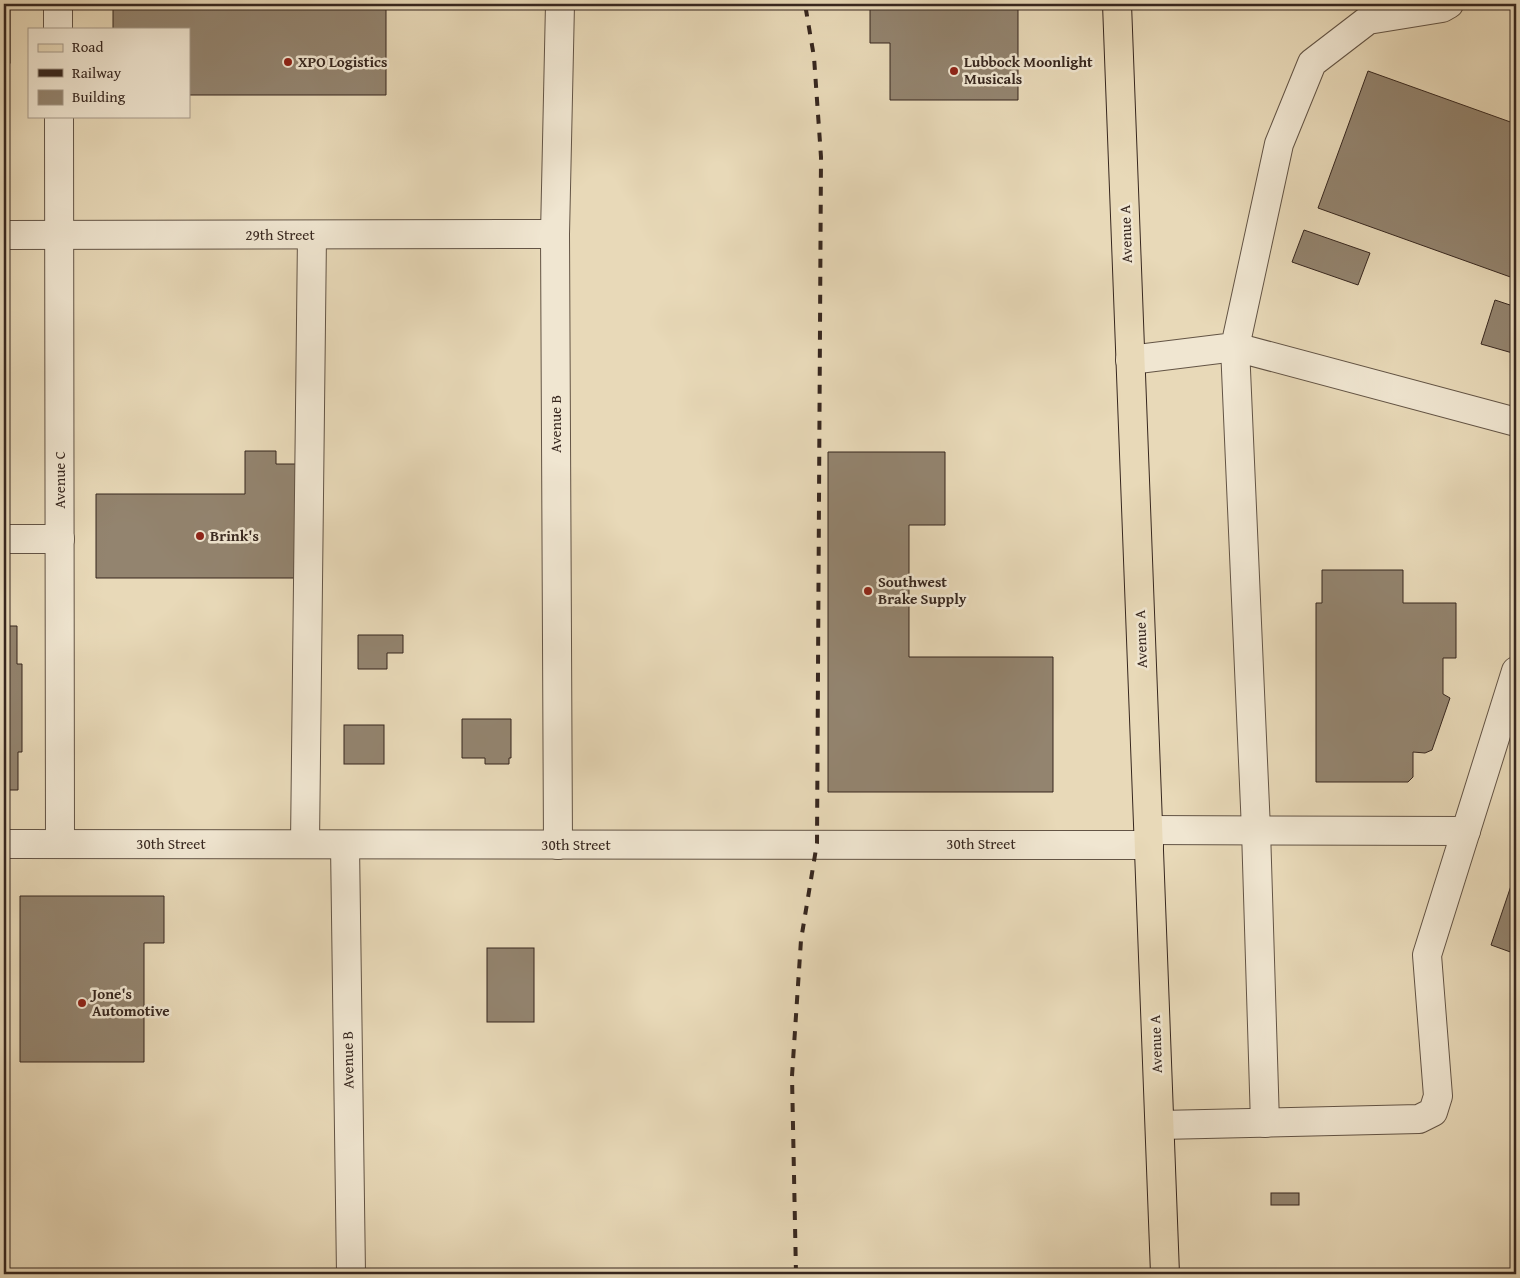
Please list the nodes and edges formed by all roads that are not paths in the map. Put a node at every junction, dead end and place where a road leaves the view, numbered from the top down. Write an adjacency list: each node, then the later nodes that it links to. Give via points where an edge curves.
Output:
1 (58, 4): 5 (street)
2 (560, 4): 7 (street, Avenue B)
3 (1116, 4): 12 (main road, Avenue A)
4 (1449, 4): 11 (street, via 1442,8 1368,20 1312,63 1279,144)
5 (58, 28)
6 (59, 118): 8 (street, Avenue C)
7 (555, 234): 9 (street, 29th Street); 24 (street, Avenue B)
8 (59, 235): 9 (street, 29th Street); 10 (street, 29th Street); 15 (street, Avenue C)
9 (312, 235): 22 (street)
10 (4, 236)
11 (1235, 347): 12 (street); 13 (street); 17 (street)
12 (1130, 360): 19 (main road, Avenue A)
13 (1516, 422)
14 (4, 539): 15 (street)
15 (60, 539): 21 (street, Avenue C)
16 (1516, 671): 18 (street)
17 (1256, 830): 18 (street, 30th Street); 19 (street, 30th Street); 25 (street)
18 (1466, 831): 25 (street, via 1427,955 1438,1096 1433,1112 1419,1119)
19 (1149, 838): 24 (street, 30th Street); 26 (main road, Avenue A)
20 (4, 844): 21 (street, 30th Street)
21 (60, 844): 22 (street, 30th Street)
22 (306, 844): 23 (street, 30th Street)
23 (345, 845): 24 (street, 30th Street); 27 (street, Avenue B)
24 (558, 845)
25 (1265, 1123): 26 (street)
26 (1160, 1125): 28 (main road, Avenue A)
27 (351, 1274)
28 (1165, 1274)

